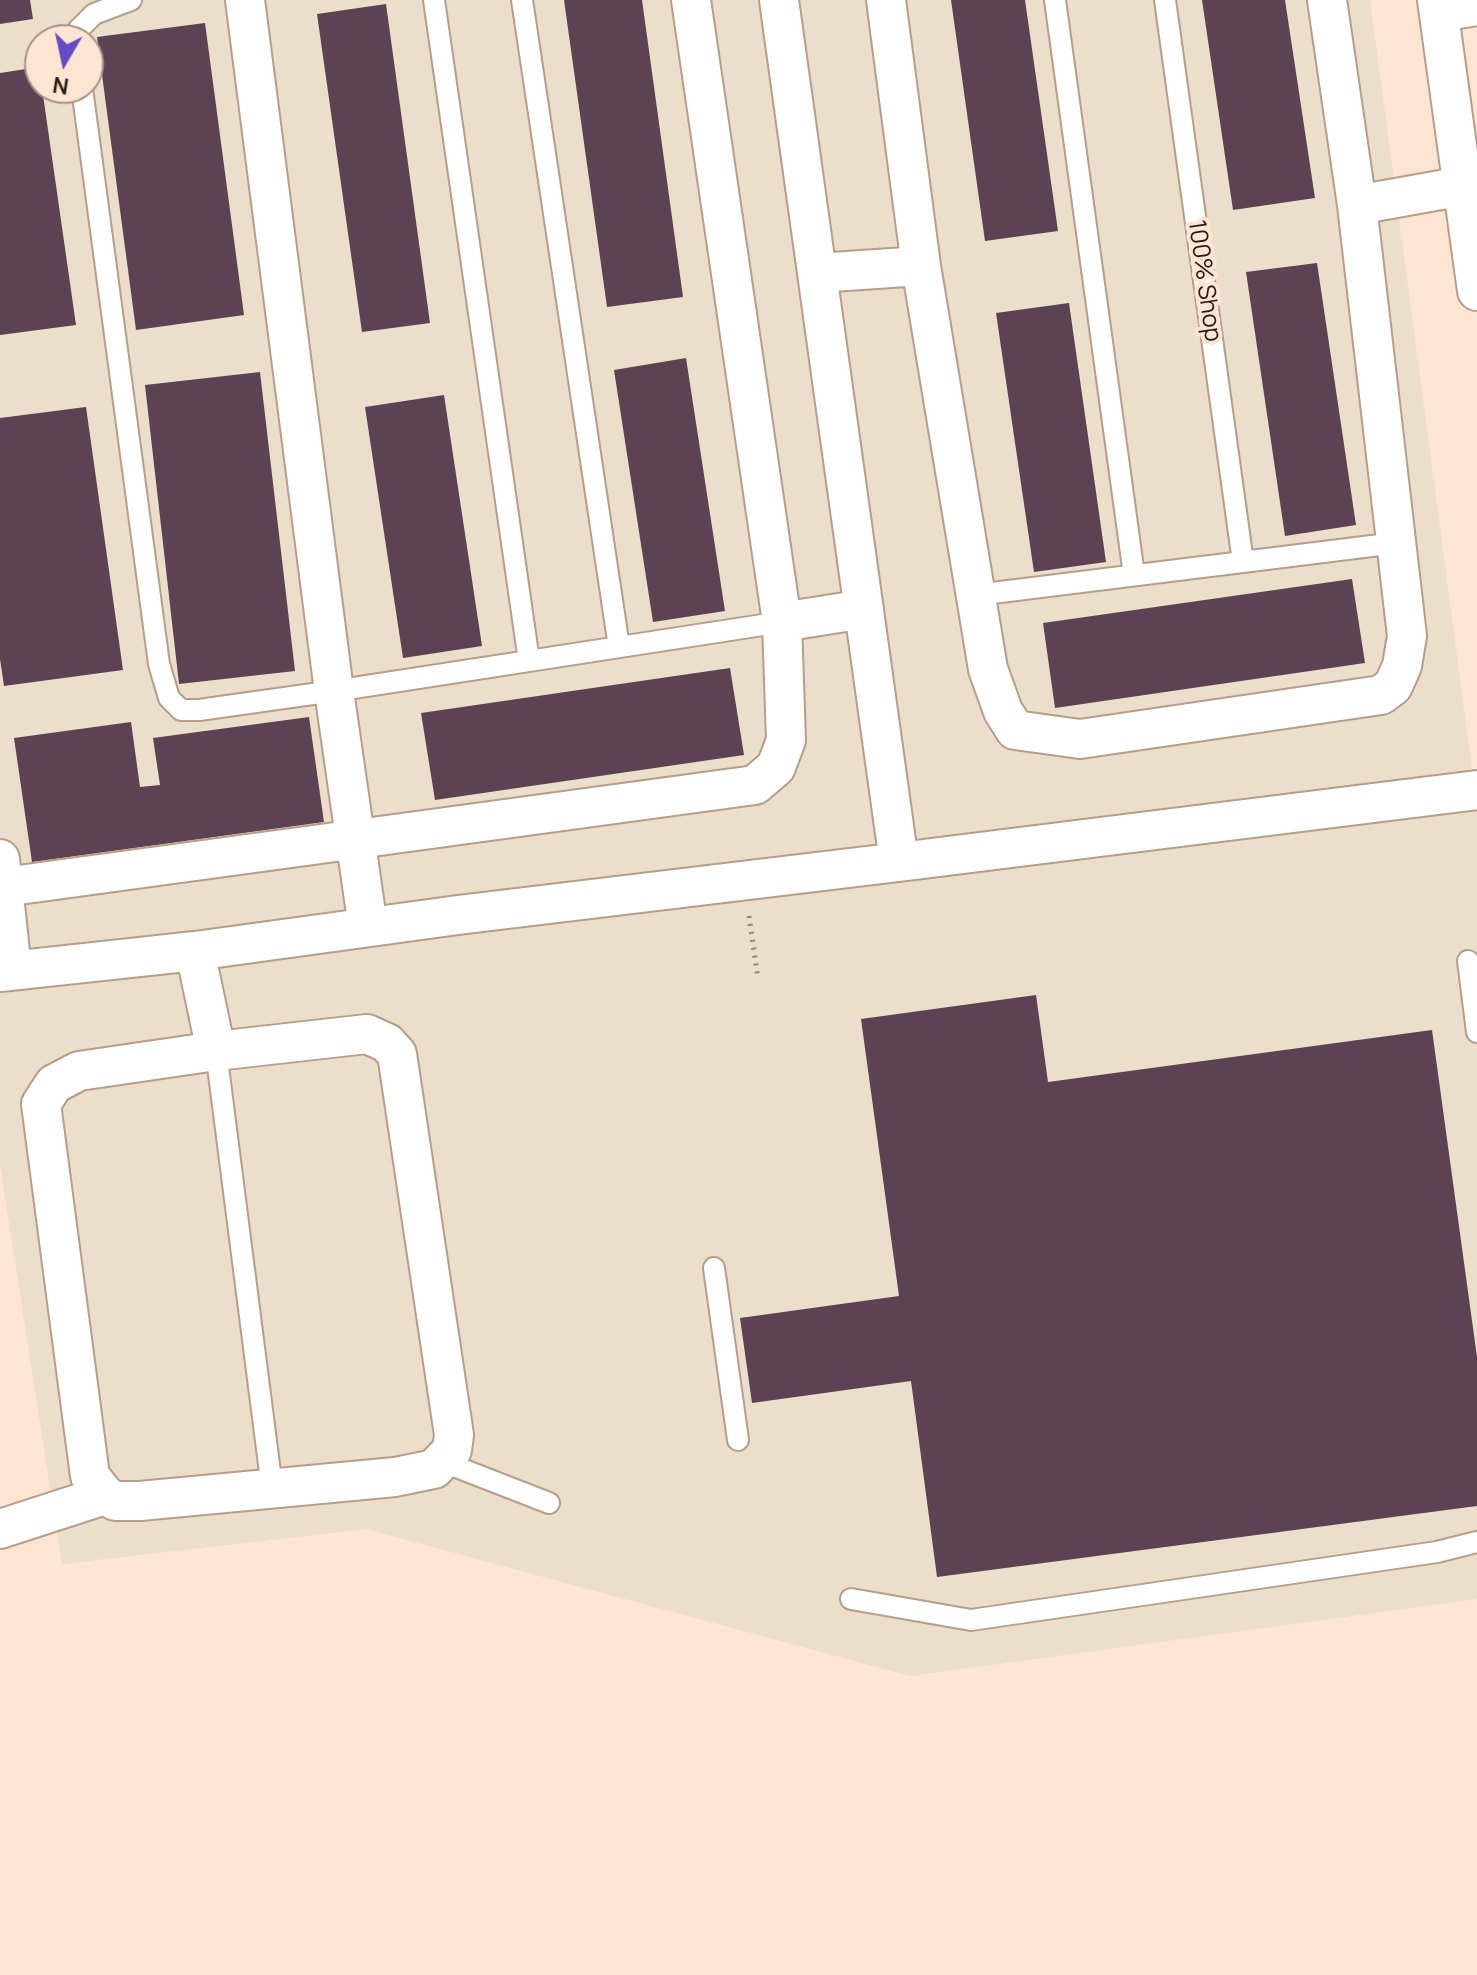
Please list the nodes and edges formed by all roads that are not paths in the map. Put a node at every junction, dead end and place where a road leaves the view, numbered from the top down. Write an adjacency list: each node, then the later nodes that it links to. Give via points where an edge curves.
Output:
1 (131, 0): 13 (lane, via 94,14)
2 (245, 0): 28 (street)
3 (434, 0): 27 (lane)
4 (522, 0): 26 (lane)
5 (691, 0): 25 (street)
6 (779, 0): 18 (street)
7 (886, 0): 17 (street)
8 (1055, 0): 22 (lane)
9 (1165, 0): 21 (lane, 100% Shop)
10 (1327, 0): 16 (street)
11 (1438, 6): 12 (street); 15 (street)
12 (1477, 6)
13 (84, 24)
14 (84, 104): 28 (lane, via 159,664 169,698 181,710 199,710)
15 (1463, 186): 16 (street); 19 (street)
16 (1357, 205): 20 (street)
17 (921, 266): 18 (street); 23 (street)
18 (817, 273): 24 (street)
19 (1477, 291)
20 (1396, 543): 21 (lane); 23 (street, via 1407,636 1402,666 1393,686 1381,695 1080,739 1015,730 988,669)
21 (1243, 562): 22 (lane)
22 (1134, 575): 23 (lane)
23 (976, 595)
24 (864, 609): 25 (street); 31 (street)
25 (782, 622): 26 (lane); 30 (street, via 786,740 776,767 755,785)
26 (619, 647): 27 (lane)
27 (529, 661): 28 (lane)
28 (334, 691): 30 (street)
29 (1477, 790): 31 (street)
30 (355, 838): 32 (street); 33 (street)
31 (899, 862): 33 (street)
32 (2, 873): 36 (street)
33 (368, 927): 34 (street)
34 (195, 951): 36 (street); 38 (street)
35 (1468, 961): 37 (lane)
36 (6, 971)
37 (1477, 1032)
38 (216, 1051): 41 (street, via 367,1034 397,1054 454,1435 452,1450); 42 (lane); 43 (street, via 79,1071 54,1084 41,1104 90,1476)
39 (714, 1268): 40 (lane)
40 (738, 1440)
41 (441, 1461): 42 (street, via 434,1469 395,1477); 44 (lane)
42 (272, 1488): 43 (street, via 140,1501 115,1501)
43 (105, 1495): 45 (street)
44 (549, 1503)
45 (0, 1529)
46 (1477, 1542): 47 (lane, via 971,1620)
47 (851, 1599)

